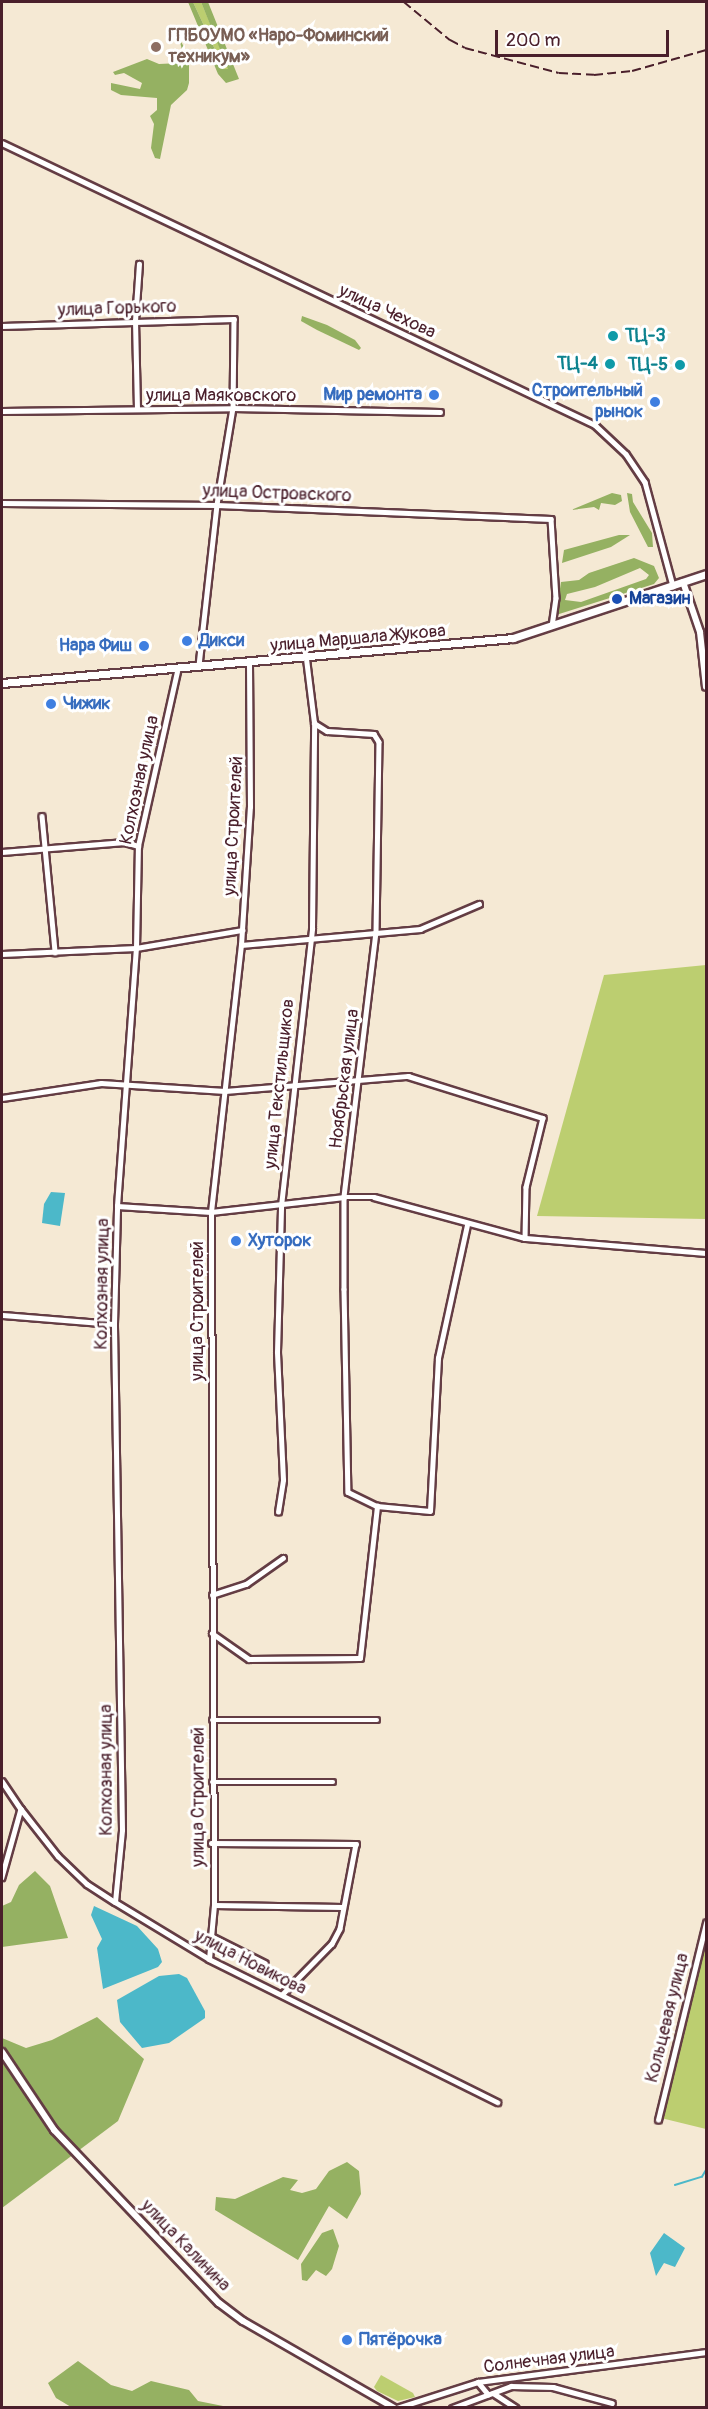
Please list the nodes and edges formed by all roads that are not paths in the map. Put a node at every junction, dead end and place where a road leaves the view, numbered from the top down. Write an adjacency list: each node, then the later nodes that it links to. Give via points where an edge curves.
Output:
1 (2, 143): 13 (street, улица Чехова, via 595,425 626,453 645,482)
2 (139, 264): 3 (street)
3 (135, 321): 4 (street, улица Горького); 5 (street, улица Горького, via 234,319); 6 (street)
4 (2, 326)
5 (233, 408): 6 (street, улица Маяковского); 8 (street, улица Маяковского); 10 (street)
6 (137, 410): 7 (street, улица Маяковского)
7 (2, 411)
8 (440, 412)
9 (2, 503): 10 (street, улица Островского)
10 (217, 505): 14 (street, улица Островского, via 551,519 556,598); 17 (street)
11 (706, 574): 12 (main road, улица Маршала Жукова)
12 (683, 582): 13 (main road, улица Маршала Жукова); 20 (street, via 700,632)
13 (673, 586): 14 (main road, улица Маршала Жукова)
14 (552, 627): 15 (main road, улица Маршала Жукова, via 479,644)
15 (306, 659): 16 (main road, улица Маршала Жукова); 21 (street, улица Текстильщиков)
16 (249, 664): 17 (main road, улица Маршала Жукова); 27 (street, улица Строителей, via 250,797)
17 (198, 669): 18 (main road, улица Маршала Жукова)
18 (177, 671): 19 (main road, улица Маршала Жукова); 23 (street, Колхозная улица)
19 (2, 683)
20 (706, 687)
21 (314, 723): 28 (street, Ноябрьская улица, via 327,731 374,734 379,742); 29 (street, улица Текстильщиков)
22 (42, 816): 24 (street)
23 (138, 846): 24 (street, via 125,842); 31 (street, Колхозная улица)
24 (45, 848): 25 (street); 32 (street)
25 (2, 852)
26 (479, 904): 28 (street, via 420,929)
27 (242, 930): 30 (street, улица Строителей); 31 (street)
28 (376, 932): 29 (street); 34 (street, Ноябрьская улица)
29 (311, 939): 30 (street); 36 (street, улица Текстильщиков)
30 (241, 945): 37 (street, улица Строителей)
31 (136, 948): 32 (street); 35 (street, Колхозная улица)
32 (55, 951): 33 (street)
33 (2, 954)
34 (359, 1082): 36 (street); 39 (street, Ноябрьская улица); 44 (street, via 408,1076 543,1118 526,1187)
35 (127, 1083): 37 (street); 38 (street); 40 (street, Колхозная улица)
36 (293, 1087): 37 (street); 41 (street, улица Текстильщиков)
37 (225, 1091): 42 (street, улица Строителей)
38 (2, 1098)
39 (344, 1197): 41 (street); 43 (street, via 374,1197); 49 (street, Ноябрьская улица, via 348,1492)
40 (117, 1206): 42 (street); 48 (street, Колхозная улица)
41 (281, 1206): 42 (street); 50 (street, улица Текстильщиков, via 277,1352 283,1480)
42 (211, 1212): 52 (street, улица Строителей)
43 (467, 1225): 44 (street); 49 (street, via 438,1358 430,1511)
44 (525, 1238): 45 (street)
45 (706, 1253)
46 (2, 1307): 47 (street)
47 (2, 1314): 48 (street)
48 (114, 1324): 62 (street, Колхозная улица, via 122,1830)
49 (377, 1506): 53 (street, via 360,1658 249,1659)
50 (278, 1512)
51 (283, 1558): 52 (street, via 246,1584)
52 (212, 1595): 53 (street, улица Строителей)
53 (212, 1633): 54 (street, улица Строителей)
54 (212, 1720): 55 (street); 57 (street, улица Строителей)
55 (377, 1720)
56 (2, 1781): 59 (street, улица Новикова)
57 (212, 1782): 58 (street); 60 (street, улица Строителей)
58 (333, 1782)
59 (21, 1809): 61 (street); 62 (street, улица Новикова, via 58,1856 87,1884)
60 (211, 1843): 63 (street, улица Строителей); 64 (street, via 357,1844)
61 (2, 1877)
62 (115, 1902): 67 (street, улица Новикова)
63 (214, 1905): 64 (street); 66 (street, улица Строителей)
64 (342, 1907): 69 (street, via 340,1929 332,1944)
65 (706, 1923): 72 (street, Кольцевая улица)
66 (213, 1937): 67 (street, улица Строителей); 68 (street)
67 (209, 1959): 69 (street, улица Новикова)
68 (265, 1963)
69 (282, 1995): 71 (street, улица Новикова)
70 (2, 2052): 77 (street, улица Калинина, via 54,2130 219,2303 243,2321)
71 (497, 2102)
72 (658, 2120)
73 (706, 2352): 74 (street, Солнечная улица)
74 (478, 2382): 75 (street); 77 (street, Солнечная улица)
75 (490, 2394): 76 (street, via 512,2386 554,2387); 78 (street); 79 (street)
76 (612, 2403)
77 (395, 2408)
78 (452, 2408)
79 (516, 2408)

